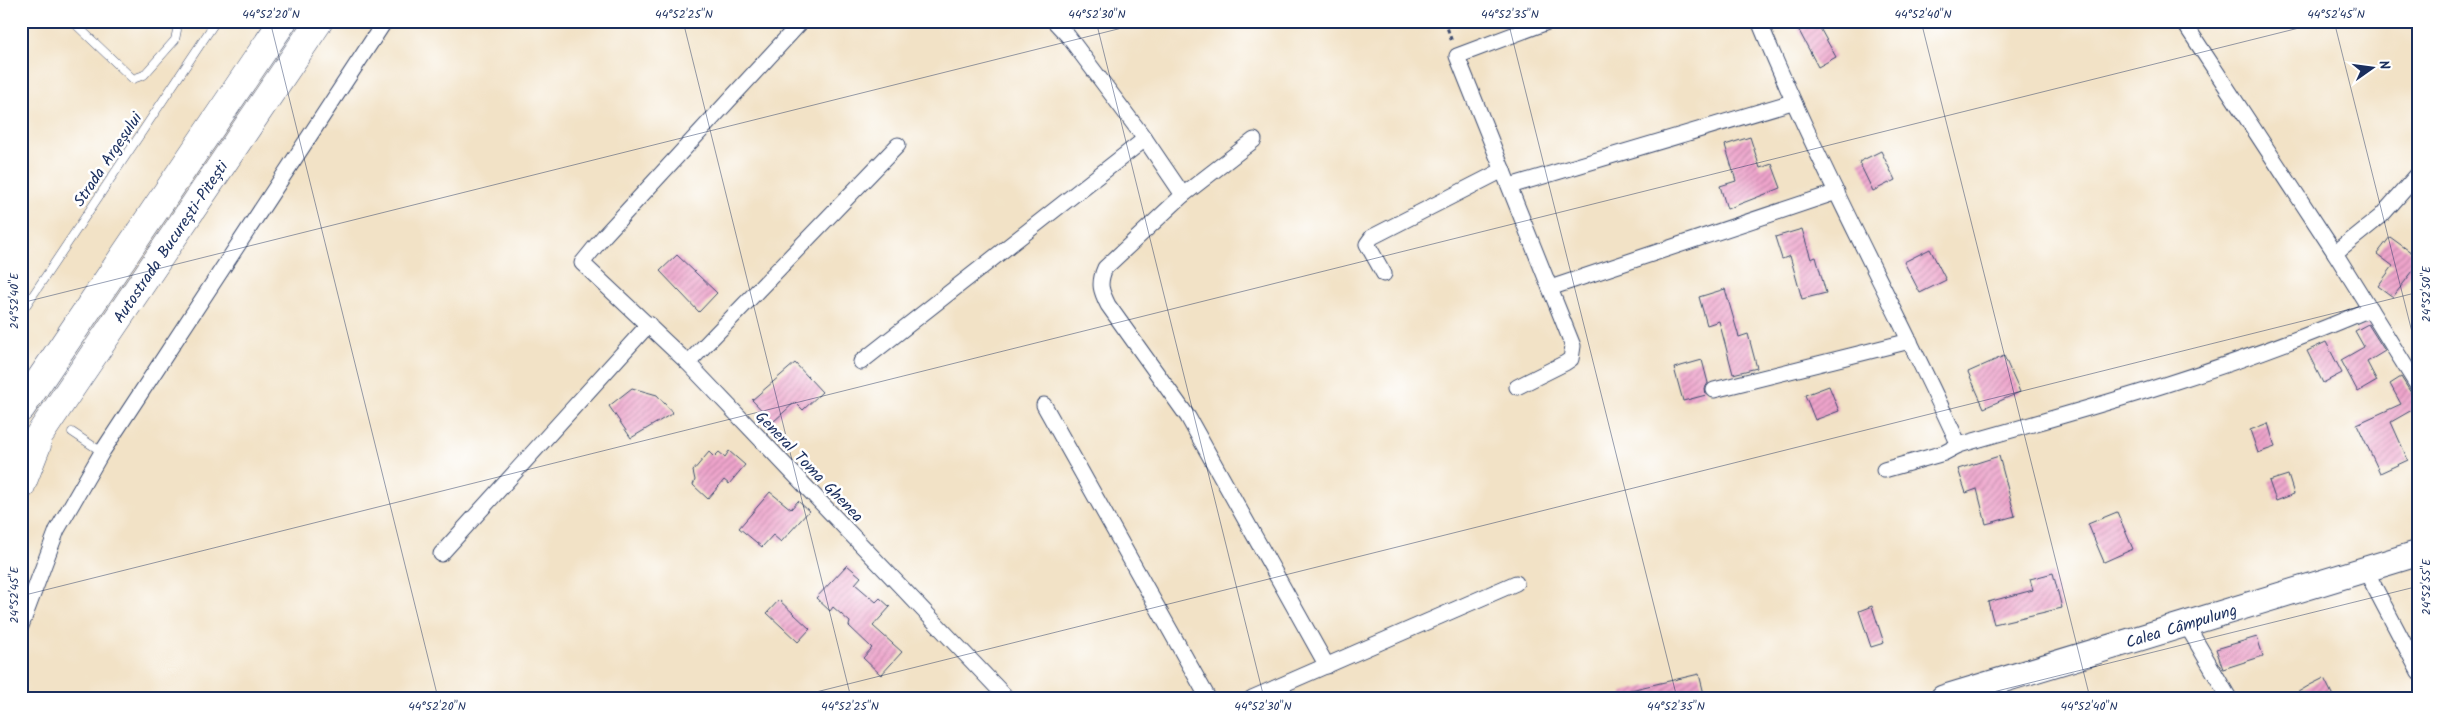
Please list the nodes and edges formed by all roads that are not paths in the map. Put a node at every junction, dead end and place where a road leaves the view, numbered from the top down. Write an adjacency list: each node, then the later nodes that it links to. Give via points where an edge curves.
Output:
1 (72, 21): 2 (lane, via 133,79 144,75 175,40 177,30)
2 (173, 21)
3 (216, 21): 25 (lane, Strada Argeșului)
4 (282, 21): 34 (highway, Autostrada București-Pitești)
5 (318, 21): 35 (highway, Autostrada București-Pitești)
6 (386, 21): 38 (street)
7 (802, 21): 26 (street, General Toma Ghenea, via 582,263)
8 (1054, 21): 13 (street)
9 (1550, 21): 16 (street, via 1457,56)
10 (1759, 21): 12 (street)
11 (2183, 21): 21 (street)
12 (1792, 102): 18 (street); 19 (street)
13 (1145, 140): 20 (street); 28 (street)
14 (1254, 140): 20 (street)
15 (898, 144): 29 (street)
16 (1503, 170): 18 (street); 22 (street, via 1372,237 1367,244)
17 (2419, 173): 21 (street, via 2381,216)
18 (1510, 186): 23 (street)
19 (1838, 192): 23 (street); 27 (street)
20 (1183, 195): 48 (street, via 1105,268 1100,278 1100,289 1188,418)
21 (2335, 253): 24 (street)
22 (1384, 274)
23 (1550, 288): 30 (street, via 1573,353 1566,363)
24 (2370, 309): 31 (street); 37 (street, via 2305,337 2208,372)
25 (21, 313)
26 (649, 324): 29 (street, General Toma Ghenea); 43 (street)
27 (1910, 341): 32 (street); 37 (street)
28 (861, 362)
29 (688, 363): 50 (street, General Toma Ghenea)
30 (1517, 387)
31 (2419, 388)
32 (1714, 390)
33 (1044, 405): 51 (street)
34 (22, 406)
35 (43, 430): 39 (highway, Autostrada București-Pitești); 41 (highway)
36 (72, 432): 38 (lane)
37 (1959, 445): 40 (street, via 1944,453)
38 (102, 452): 47 (street, via 57,530)
39 (21, 462)
40 (1884, 470)
41 (21, 486)
42 (2419, 553): 44 (highway, Calea Câmpulung)
43 (441, 554)
44 (2365, 569): 46 (highway, Calea Câmpulung); 49 (street)
45 (1516, 583): 48 (street)
46 (2186, 624): 53 (highway, Calea Câmpulung); 54 (street)
47 (21, 626)
48 (1327, 666): 52 (street)
49 (2419, 672)
50 (1007, 698)
51 (1208, 698)
52 (1252, 698)
53 (1943, 698)
54 (2229, 698)

